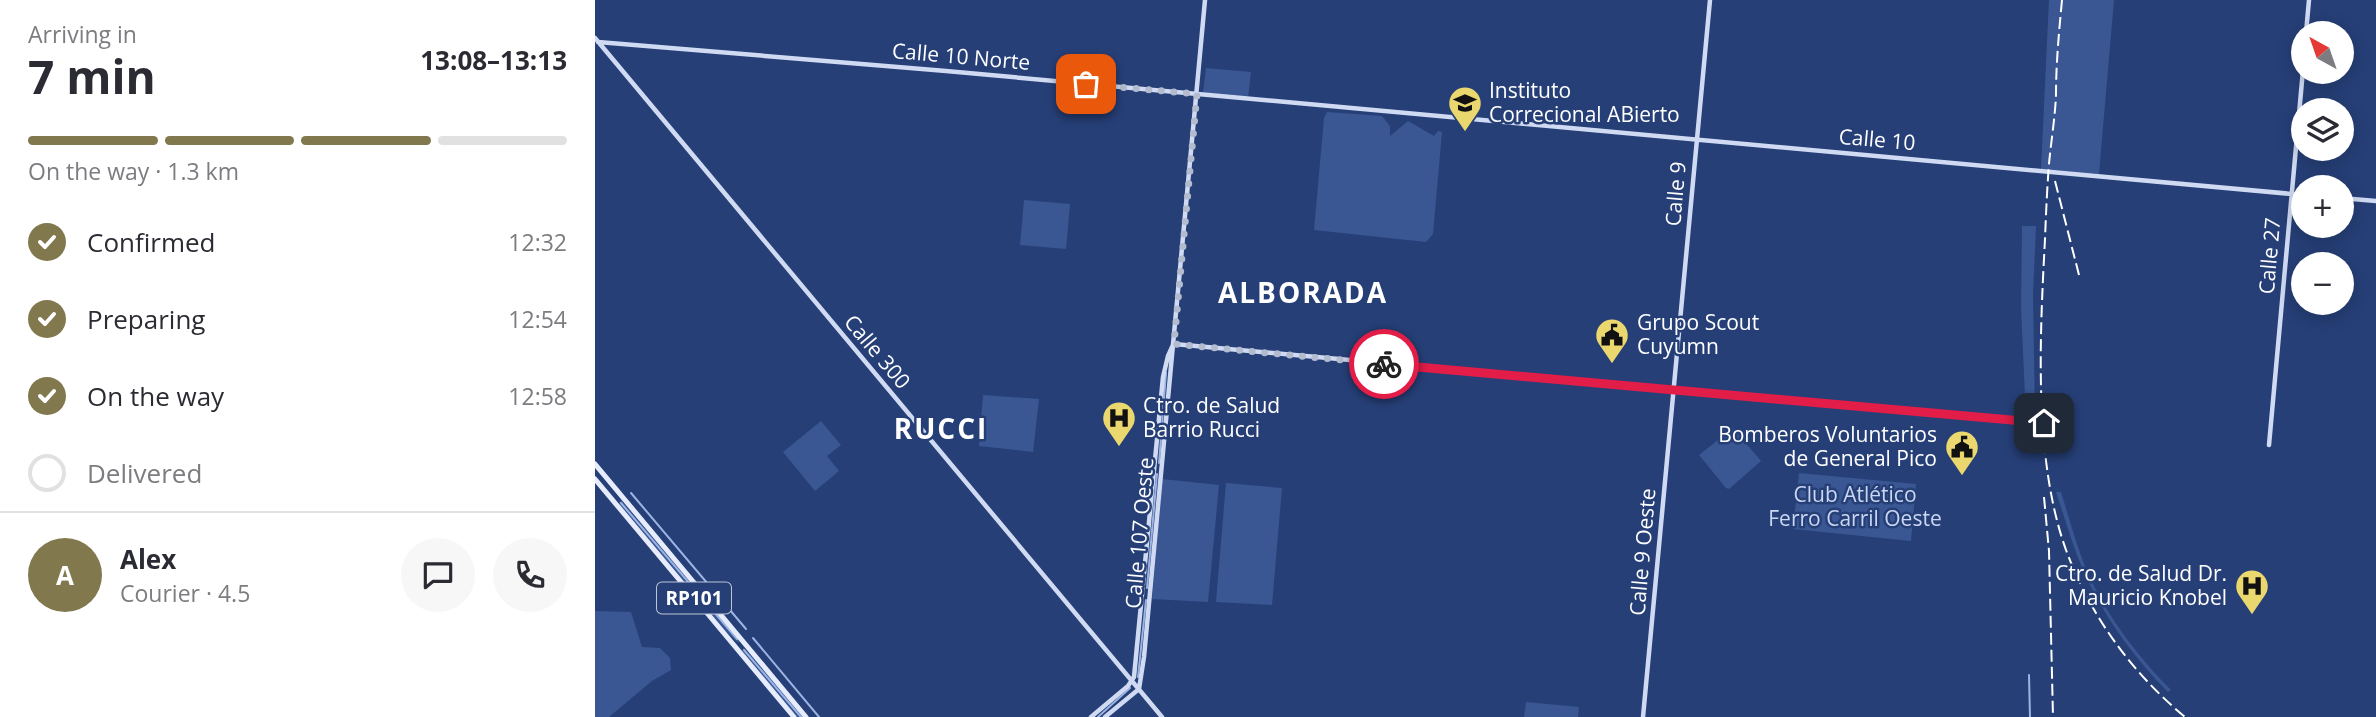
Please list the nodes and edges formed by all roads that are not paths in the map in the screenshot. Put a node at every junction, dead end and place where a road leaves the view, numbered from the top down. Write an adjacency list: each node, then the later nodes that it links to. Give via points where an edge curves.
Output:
1 (1205, 0): 7 (street)
2 (1710, 0): 9 (street, Calle 9)
3 (2309, 0): 4 (street)
4 (2307, 21)
5 (596, 40): 7 (street, Calle 10 Norte); 21 (street, Calle 300)
6 (2302, 84): 10 (street, Calle 27)
7 (1197, 94): 8 (street, Calle 10 Norte); 15 (street)
8 (1447, 118): 9 (street, Calle 10)
9 (1697, 140): 11 (street, Calle 10); 16 (street, Calle 9)
10 (2294, 175)
11 (2291, 194)
12 (2354, 199): 13 (street)
13 (2376, 201)
14 (2291, 205): 18 (street, Calle 27)
15 (1174, 344): 16 (street); 21 (street, Calle 107 Oeste, via 1163,377); 22 (street, Calle 107 Oeste)
16 (1673, 391): 17 (street); 28 (street, Calle 9 Oeste)
17 (2052, 424)
18 (2269, 445)
19 (595, 464): 24 (main road, RP101)
20 (595, 479): 23 (main road, RP101)
21 (1133, 682): 22 (street, Calle 300); 25 (street)
22 (1139, 689): 26 (street); 27 (street, Calle 300)
23 (794, 717)
24 (806, 717)
25 (1091, 717)
26 (1105, 717)
27 (1162, 717)
28 (1643, 717)

